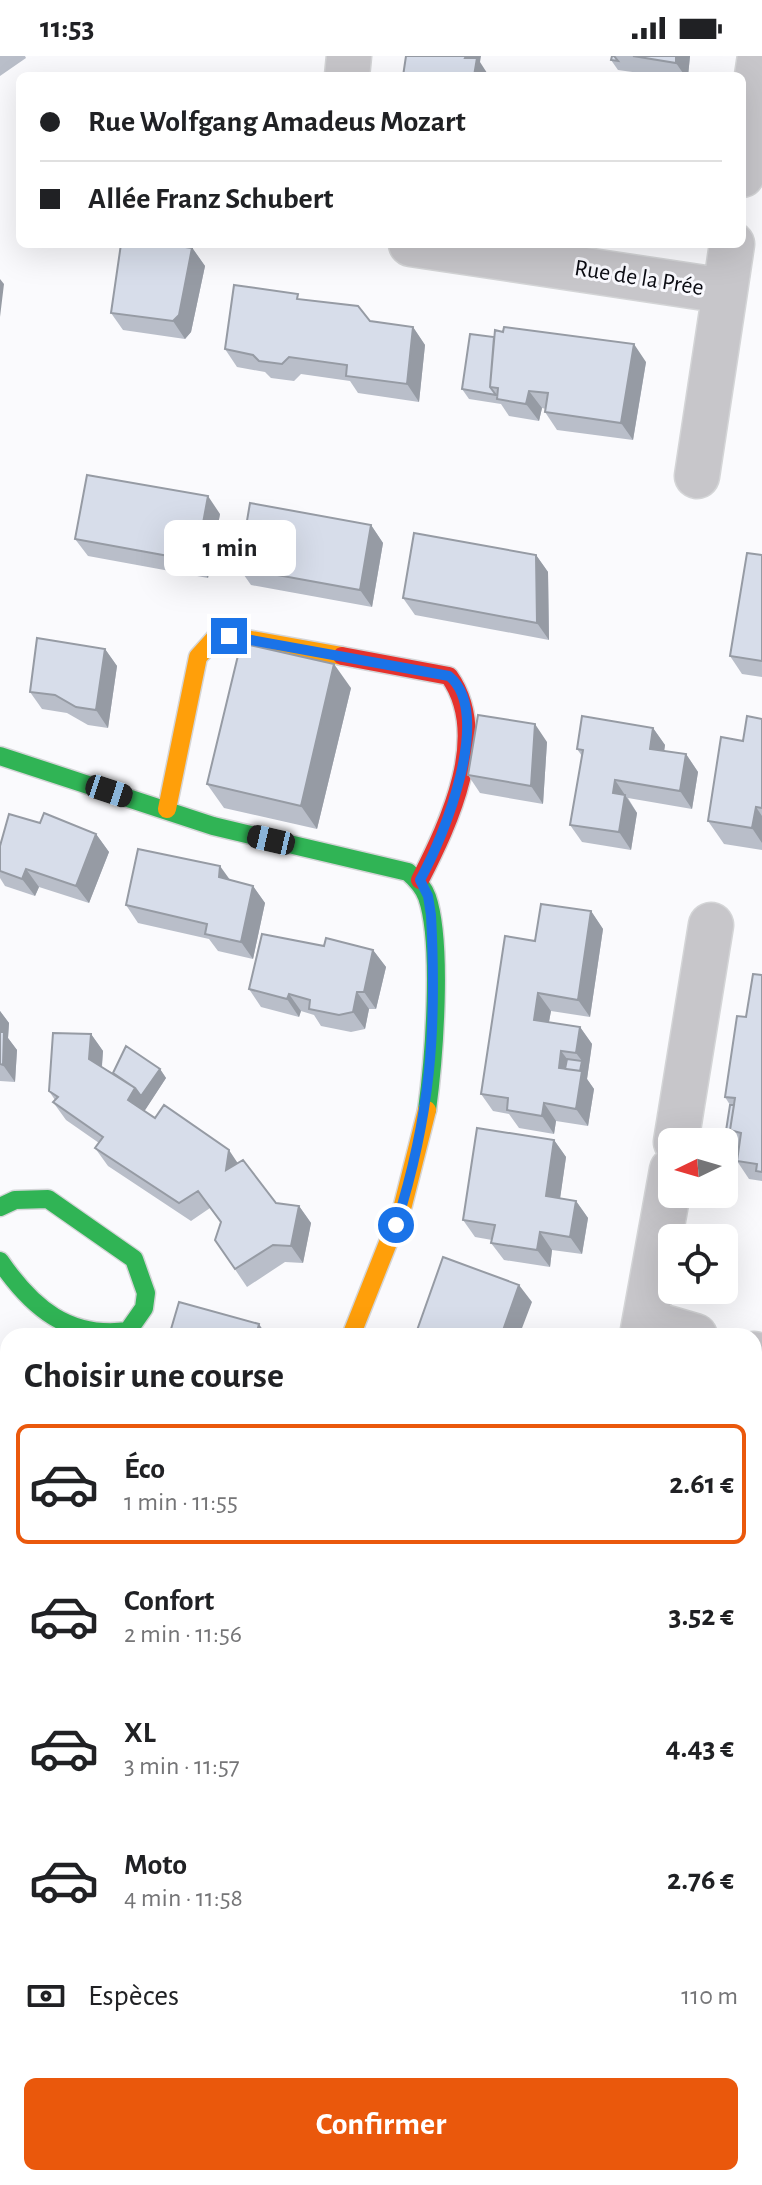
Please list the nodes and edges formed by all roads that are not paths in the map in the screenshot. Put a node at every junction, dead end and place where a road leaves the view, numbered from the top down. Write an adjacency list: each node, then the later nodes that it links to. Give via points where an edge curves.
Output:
1 (760, 56): 2 (street)
2 (746, 149)
3 (438, 248): 5 (street, Rue de la Prée)
4 (731, 248): 5 (street, Rue de la Prée)
5 (725, 291): 6 (street, Rue de la Prée)
6 (697, 476)
7 (0, 756): 8 (street)
8 (167, 809): 9 (street, via 213,826 408,872); 9 (street, via 198,657 215,638 229,636 449,676 460,686 469,716 448,824)
9 (420, 880): 17 (street, via 428,896 434,978 427,1106 396,1225)
10 (711, 925): 11 (street)
11 (678, 1128)
12 (0, 1207): 16 (street, via 15,1200 48,1199 134,1259 146,1293 144,1308)
13 (666, 1208): 18 (street)
14 (0, 1261): 15 (street, via 41,1313)
15 (87, 1328)
16 (130, 1328)
17 (354, 1328)
18 (645, 1328)

